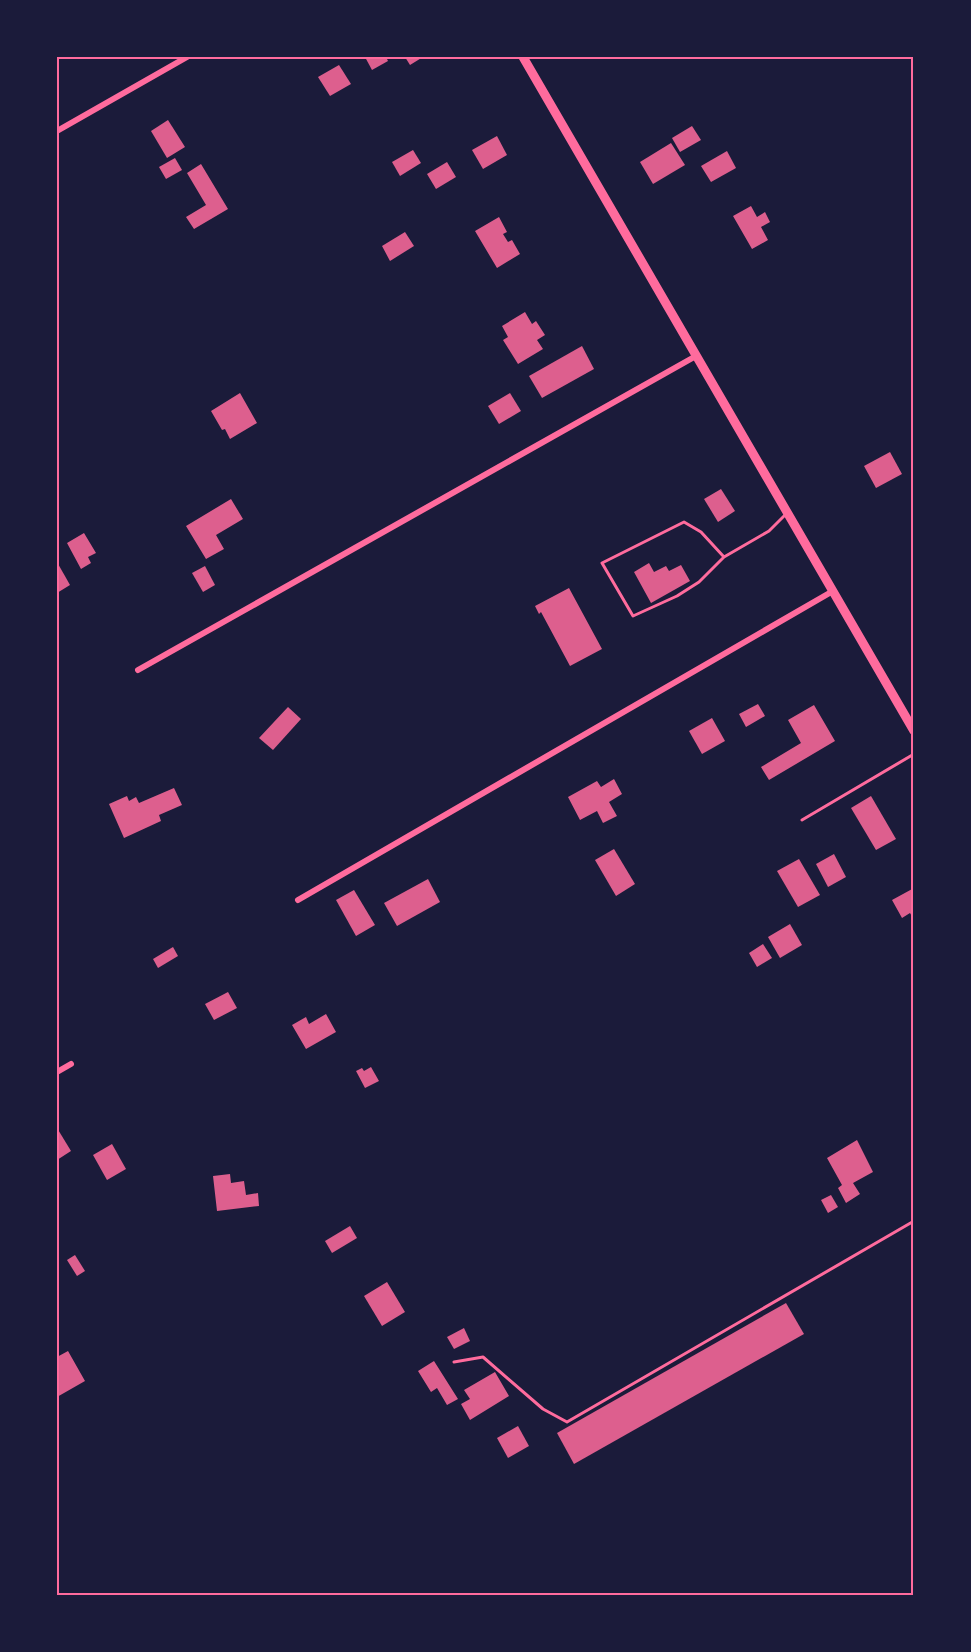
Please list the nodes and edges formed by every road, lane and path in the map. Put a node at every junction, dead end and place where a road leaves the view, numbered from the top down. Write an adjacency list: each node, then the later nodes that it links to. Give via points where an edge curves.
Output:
1 (187, 57): 3 (street)
2 (523, 57): 4 (main road)
3 (57, 131)
4 (696, 356): 5 (main road); 8 (street)
5 (787, 513): 6 (lane, via 770,531); 7 (main road)
6 (724, 557): 6 (lane, via 699,582 633,616 602,563 684,522 701,532)
7 (832, 591): 9 (main road); 12 (street)
8 (138, 670)
9 (914, 731)
10 (914, 754): 11 (lane)
11 (802, 820)
12 (298, 900)
13 (71, 1064): 14 (street)
14 (57, 1072)
15 (914, 1221): 16 (lane, via 567,1422 543,1409 483,1357)
16 (454, 1362)

